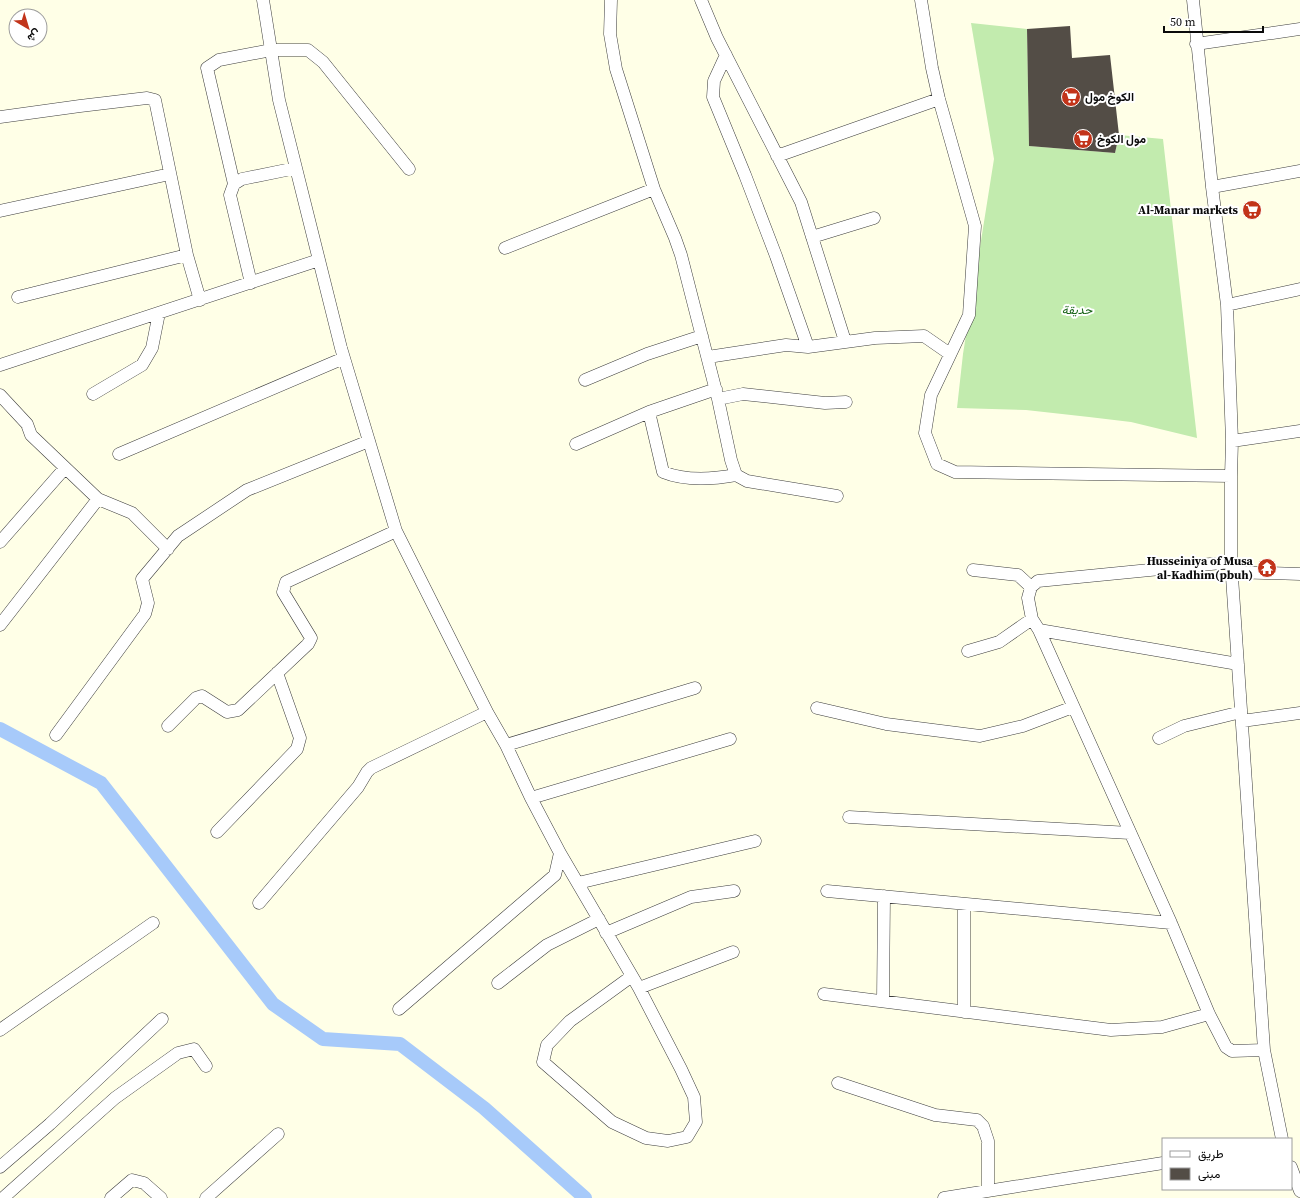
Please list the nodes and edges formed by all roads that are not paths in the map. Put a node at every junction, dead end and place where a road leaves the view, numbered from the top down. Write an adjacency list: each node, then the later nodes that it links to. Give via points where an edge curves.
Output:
1 (263, 0): 8 (street)
2 (611, 0): 19 (street, via 610,34 616,69)
3 (701, 0): 9 (street)
4 (921, 0): 10 (street, via 932,68)
5 (1193, 0): 7 (street)
6 (1300, 29): 7 (street)
7 (1196, 44): 18 (street)
8 (271, 50): 13 (street, via 279,100); 14 (street, via 308,50 323,62); 17 (street, via 219,60 207,68)
9 (726, 55): 12 (street); 34 (street, via 714,81 713,96 768,234)
10 (940, 99): 12 (street); 35 (street, via 975,226 969,315)
11 (0, 117): 16 (street, via 147,98 155,100)
12 (777, 156): 22 (street, via 801,202)
13 (296, 168): 17 (street, via 242,179); 25 (street)
14 (409, 169)
15 (1300, 171): 18 (street)
16 (170, 174): 20 (street); 24 (street)
17 (234, 184): 26 (street, via 230,195)
18 (1212, 187): 30 (street)
19 (654, 188): 23 (street); 32 (street, via 679,249)
20 (0, 210)
21 (874, 218): 22 (street)
22 (812, 237): 33 (street)
23 (505, 248)
24 (187, 255): 28 (street); 29 (street)
25 (319, 260): 26 (street); 37 (street)
26 (251, 283): 29 (street)
27 (1300, 289): 30 (street)
28 (18, 297)
29 (200, 300): 31 (street)
30 (1227, 305): 46 (street)
31 (159, 313): 38 (street); 40 (street, via 152,348 142,365)
32 (702, 336): 36 (street); 39 (street, via 647,354)
33 (845, 342): 34 (street); 35 (street, via 924,336)
34 (808, 347): 36 (street, via 786,344)
35 (950, 354): 52 (street, via 931,395 924,433 937,464 956,472)
36 (708, 357): 41 (street)
37 (344, 358): 47 (street); 49 (street)
38 (0, 365)
39 (585, 380)
40 (93, 394)
41 (717, 394): 43 (street, via 743,394 825,403); 44 (street); 51 (street)
42 (0, 395): 50 (street, via 27,424 31,435)
43 (846, 402)
44 (649, 412): 48 (street); 51 (street, via 663,472 672,476 714,479)
45 (1300, 431): 46 (street)
46 (1232, 440): 52 (street)
47 (369, 441): 55 (street); 57 (street, via 247,490 178,536)
48 (576, 444)
49 (119, 454)
50 (65, 468): 54 (street); 56 (street)
51 (736, 475): 53 (street, via 747,481)
52 (1231, 476): 58 (street)
53 (837, 496)
54 (98, 500): 57 (street, via 132,512); 63 (street)
55 (396, 531): 67 (street, via 286,582 283,592 311,638 308,644); 71 (street)
56 (0, 542)
57 (168, 548): 75 (street, via 142,579 148,603 146,614)
58 (1232, 567): 60 (street); 61 (street, via 1038,581); 66 (street)
59 (973, 570): 61 (street, via 1018,575)
60 (1300, 574)
61 (1031, 587): 62 (street, via 1028,598)
62 (1032, 619): 64 (street); 65 (street, via 999,642)
63 (0, 625)
64 (1039, 630): 66 (street); 69 (street)
65 (968, 652)
66 (1238, 664): 73 (street)
67 (277, 673): 74 (street, via 238,710 227,712 202,696 196,698); 81 (street, via 300,738 297,749)
68 (695, 688): 78 (street)
69 (1073, 706): 70 (street, via 1023,726 980,736 886,724); 82 (street)
70 (817, 708)
71 (486, 712): 78 (street); 89 (street, via 371,768 358,787)
72 (1300, 713): 73 (street)
73 (1242, 716): 76 (street, via 1184,726); 106 (street)
74 (168, 726)
75 (56, 735)
76 (1159, 738)
77 (730, 739): 79 (street)
78 (506, 745): 79 (street)
79 (531, 798): 84 (street)
80 (849, 818): 82 (street)
81 (218, 832)
82 (1130, 833): 93 (street)
83 (755, 841): 85 (street)
84 (560, 853): 85 (street); 101 (street, via 555,876)
85 (578, 883): 91 (street)
86 (734, 891): 94 (street, via 691,897)
87 (827, 891): 88 (street)
88 (884, 896): 90 (street); 100 (street)
89 (259, 903)
90 (964, 904): 93 (street); 102 (street)
91 (598, 919): 94 (street); 97 (street, via 547,946)
92 (153, 923): 105 (street)
93 (1171, 923): 103 (street)
94 (606, 933): 96 (street)
95 (733, 952): 98 (street)
96 (632, 976): 98 (street); 98 (street, via 570,1021 547,1045 543,1062 612,1122 646,1138 668,1141 687,1137 696,1122 694,1097)
97 (498, 983)
98 (639, 988)
99 (824, 994): 100 (street)
100 (883, 1001): 102 (street)
101 (399, 1009)
102 (964, 1012): 103 (street, via 1111,1030 1162,1027)
103 (1209, 1014): 106 (street, via 1226,1047 1232,1051)
104 (162, 1019): 112 (street)
105 (0, 1030)
106 (1264, 1050): 110 (street)
107 (206, 1066): 116 (street, via 194,1049 178,1053 115,1098)
108 (838, 1082): 114 (street, via 936,1114 977,1120 983,1126 988,1141)
109 (278, 1134): 119 (street)
110 (1282, 1138)
111 (1162, 1163): 114 (street)
112 (0, 1167)
113 (1292, 1170): 115 (street)
114 (988, 1191): 120 (street)
115 (1300, 1191)
116 (3, 1198)
117 (111, 1198): 118 (street, via 132,1180 144,1183)
118 (161, 1198)
119 (206, 1198)
120 (944, 1198)

